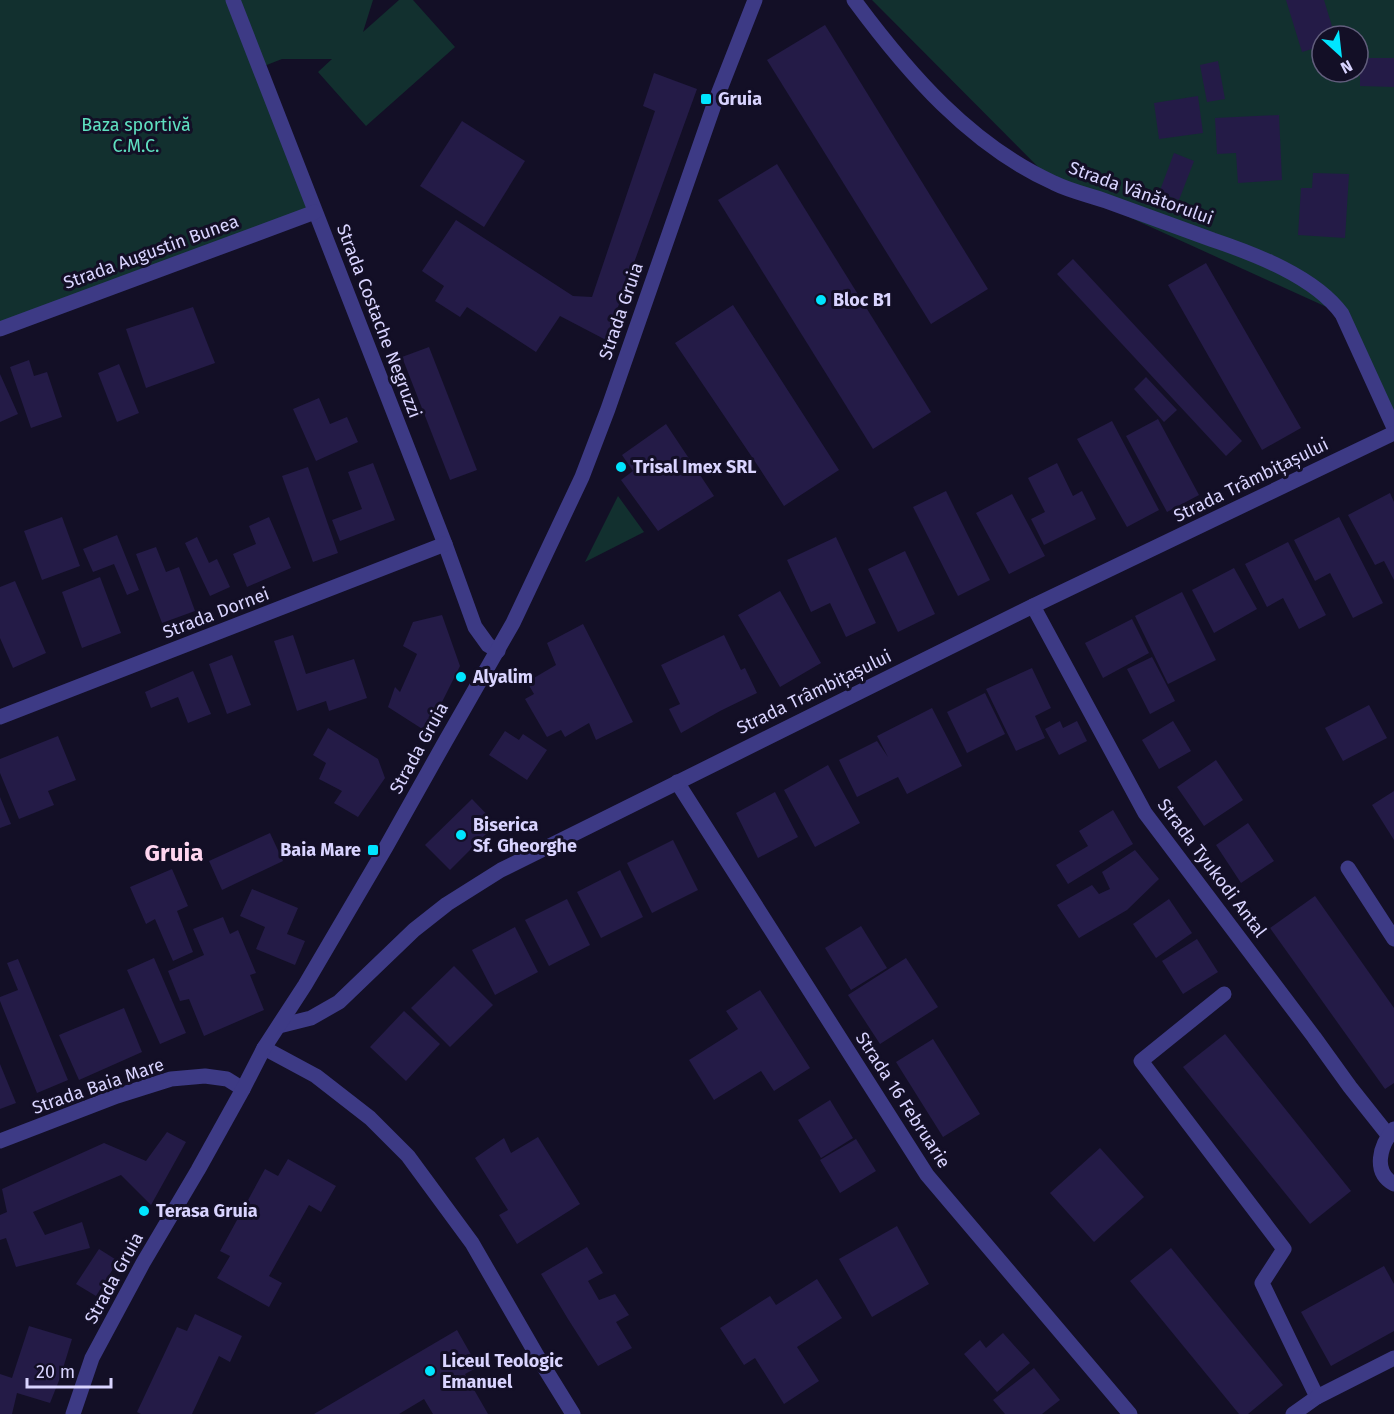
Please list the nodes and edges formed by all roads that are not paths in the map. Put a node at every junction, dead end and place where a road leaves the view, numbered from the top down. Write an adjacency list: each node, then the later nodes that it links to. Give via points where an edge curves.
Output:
1 (233, 0): 4 (street, Strada Costache Negruzzi)
2 (755, 0): 10 (street, Strada Gruia, via 582,477)
3 (854, 0): 6 (street, Strada Vânătorului, via 910,71 957,119 1006,157 1054,183 1252,253 1315,289 1342,314)
4 (315, 212): 5 (street, Strada Augustin Bunea); 8 (street, Strada Costache Negruzzi)
5 (0, 329)
6 (1394, 428)
7 (1394, 433): 9 (street, Strada Trâmbițașului)
8 (446, 544): 10 (street, Strada Costache Negruzzi, via 475,627 488,645); 11 (street, Strada Dornei)
9 (1033, 606): 12 (street, Strada Trâmbițașului); 19 (street, Strada Tyukodi Antal, via 1145,813 1350,1087)
10 (498, 651): 16 (street, Strada Gruia)
11 (0, 717)
12 (676, 782): 16 (street, Strada Trâmbițașului, via 501,870 414,930 339,1002 311,1018); 26 (street, Strada 16 Februarie, via 927,1175)
13 (1348, 868): 14 (street)
14 (1394, 939)
15 (1224, 994): 23 (street, via 1141,1061 1284,1249 1262,1283)
16 (279, 1026): 17 (street, Strada Gruia)
17 (264, 1048): 18 (street, Strada Gruia); 25 (street, via 316,1076 370,1118 408,1156 472,1243)
18 (243, 1089): 20 (street, Strada Baia Mare, via 227,1079 206,1076 171,1079); 24 (street, Strada Gruia, via 117,1310 92,1358)
19 (1391, 1133): 21 (street, via 1381,1151 1381,1168)
20 (0, 1141)
21 (1394, 1184)
22 (1394, 1358): 23 (street)
23 (1317, 1397): 27 (street)
24 (73, 1414)
25 (573, 1414)
26 (1130, 1414)
27 (1293, 1414)

